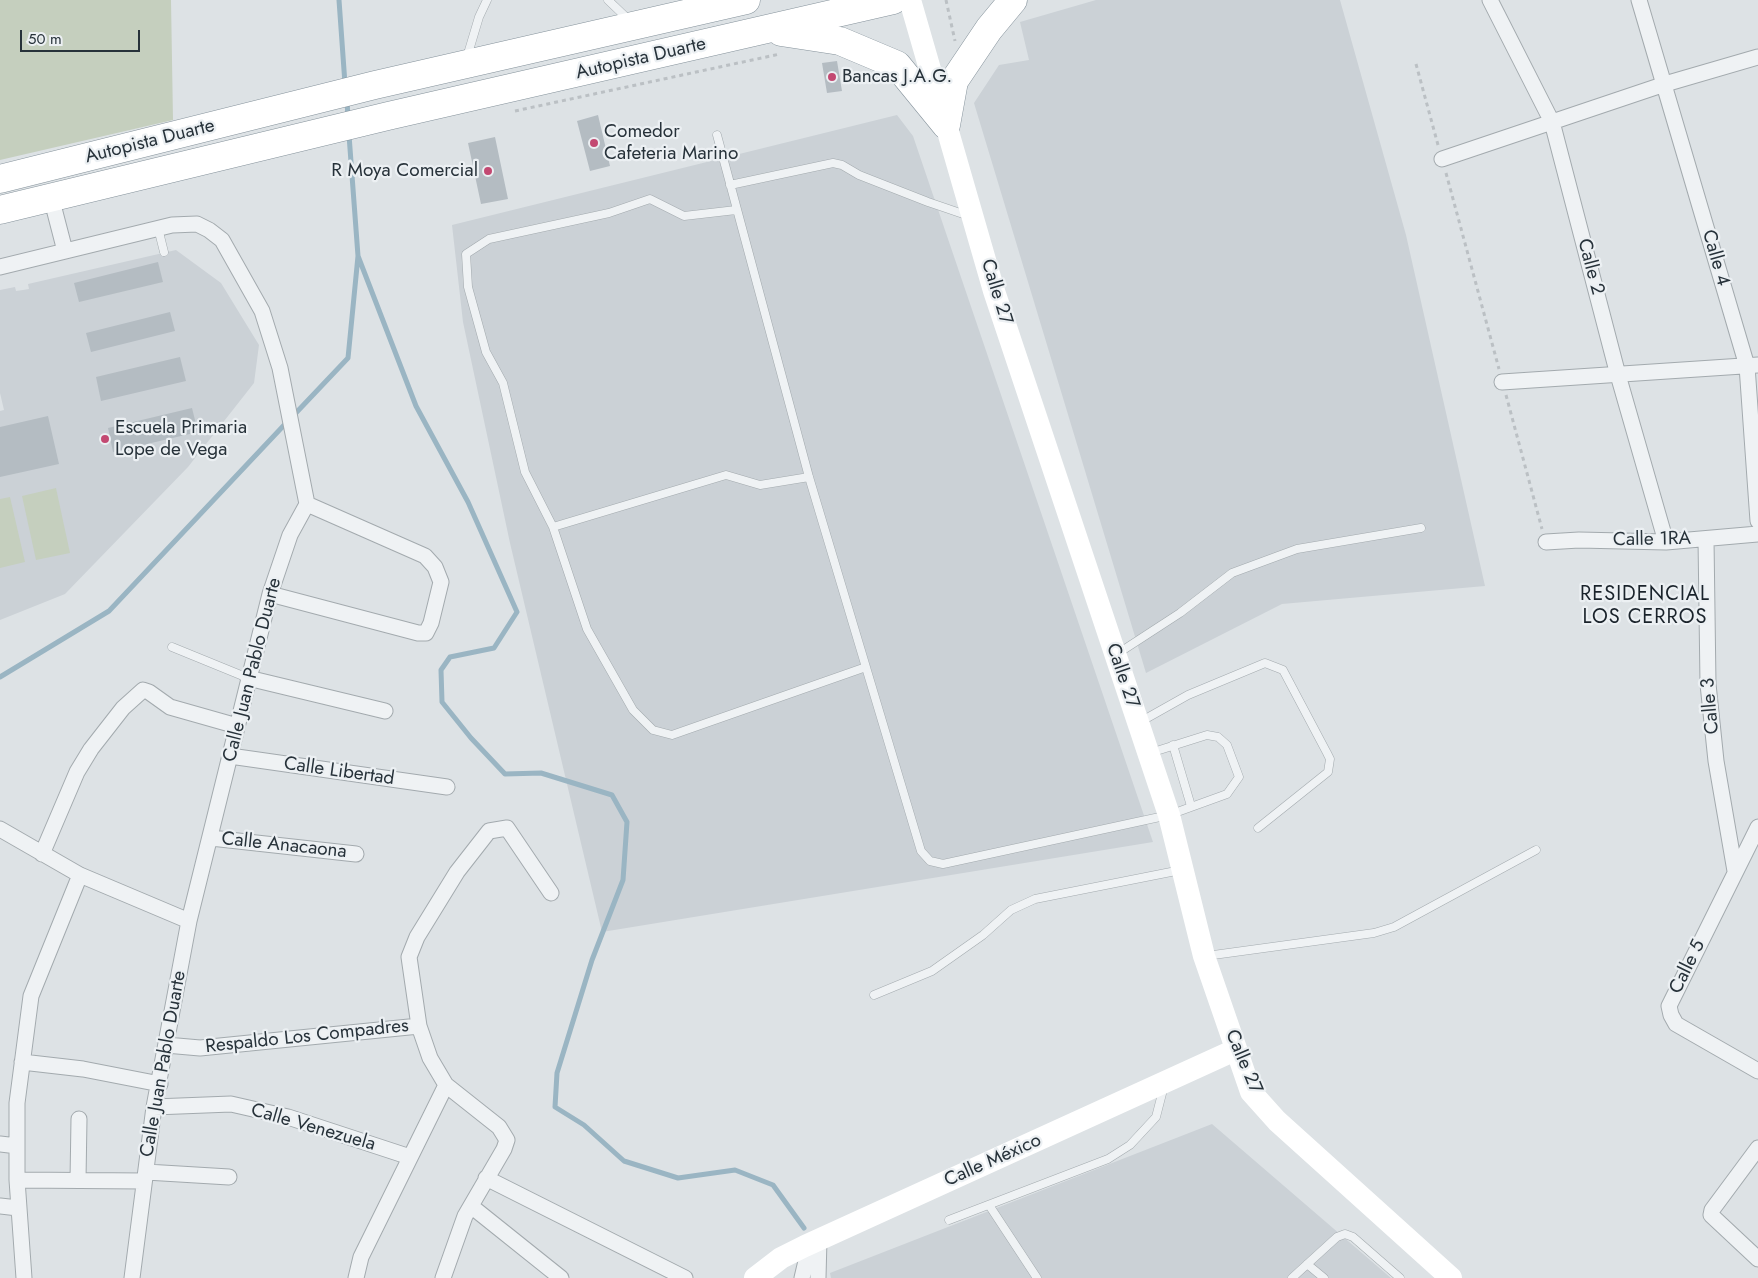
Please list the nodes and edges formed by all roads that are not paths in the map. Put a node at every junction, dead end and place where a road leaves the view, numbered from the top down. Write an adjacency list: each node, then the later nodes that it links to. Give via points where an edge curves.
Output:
1 (488, 0): 12 (lane)
2 (608, 0): 9 (lane)
3 (746, 0): 9 (highway, Autopista Duarte)
4 (893, 0): 10 (highway, Autopista Duarte)
5 (910, 0): 15 (street, Calle 27)
6 (1013, 0): 15 (highway, via 954,81)
7 (1490, 0): 14 (street, Calle 2)
8 (1639, 0): 13 (street, Calle 4)
9 (635, 26): 12 (highway, Autopista Duarte)
10 (770, 30): 15 (highway, via 840,41 897,66); 20 (highway, Autopista Duarte, via 388,116)
11 (1758, 57): 13 (street)
12 (465, 64): 18 (highway, Autopista Duarte)
13 (1664, 84): 14 (street); 28 (street, Calle 4)
14 (1552, 122): 17 (street); 29 (street, Calle 2)
15 (946, 125): 23 (street, Calle 27)
16 (717, 135): 19 (lane)
17 (1442, 159)
18 (0, 179)
19 (730, 185): 22 (lane); 23 (lane, via 832,163)
20 (51, 197): 21 (highway, Autopista Duarte); 25 (street)
21 (0, 210)
22 (736, 210): 31 (lane); 34 (lane, via 684,216 650,199 609,213 489,239 466,254 468,287 486,352 503,382 526,472)
23 (973, 217): 42 (street, Calle 27)
24 (158, 228): 25 (street); 26 (lane); 32 (street, via 197,224 222,240 262,311 280,368)
25 (64, 251): 27 (street)
26 (164, 252)
27 (0, 267)
28 (1753, 365): 29 (street); 33 (street, Calle 4)
29 (1618, 375): 30 (street); 39 (street, Calle 2)
30 (1502, 382)
31 (809, 477): 34 (lane, via 760,485 726,475); 43 (lane)
32 (307, 504): 40 (street, Calle Juan Pablo Duarte, via 290,535); 40 (street, via 425,556 435,567 441,582 431,623 426,632 418,634)
33 (1758, 521)
34 (553, 527): 43 (lane, via 587,630 633,710 654,730 672,735)
35 (1421, 528): 42 (lane, via 1296,549 1232,573)
36 (1758, 534): 37 (street, Calle 1RA)
37 (1706, 539): 39 (street, Calle 1RA); 62 (street, Calle 3, via 1708,684 1716,761)
38 (1546, 542): 39 (street, Calle 1RA)
39 (1666, 542)
40 (270, 594): 44 (street, Calle Juan Pablo Duarte)
41 (172, 647): 44 (lane)
42 (1115, 655): 46 (street, Calle 27)
43 (866, 667): 53 (lane, via 921,851 930,861 943,864)
44 (248, 678): 45 (street); 47 (street, Calle Juan Pablo Duarte)
45 (385, 711)
46 (1138, 723): 49 (street, Calle 27); 55 (lane, via 1188,695 1265,663 1283,670 1327,752 1330,759 1328,772)
47 (237, 726): 50 (street, Calle Juan Pablo Duarte); 59 (street, via 170,707 143,690 123,708 91,749 77,772)
48 (1173, 745): 49 (lane); 52 (lane); 52 (lane, via 1207,735 1218,737 1227,745 1239,777 1227,794)
49 (1148, 753): 53 (street, Calle 27)
50 (230, 756): 51 (street, Calle Libertad); 57 (street, Calle Juan Pablo Duarte)
51 (447, 787)
52 (1191, 806): 53 (lane)
53 (1169, 815): 61 (street, Calle 27)
54 (1758, 827): 62 (street, Calle 5)
55 (1258, 828)
56 (0, 830): 59 (street)
57 (211, 838): 60 (street, Calle Anacaona); 65 (street, Calle Juan Pablo Duarte)
58 (1536, 850): 66 (lane, via 1394,927 1374,933)
59 (42, 854): 63 (street)
60 (356, 854)
61 (1182, 870): 66 (street, Calle 27); 67 (lane, via 1035,899 1011,910 932,971)
62 (1735, 871): 72 (street, Calle 5, via 1669,1006 1676,1024)
63 (80, 875): 65 (street); 71 (street, via 31,996)
64 (551, 893): 68 (street, via 507,828 489,831 456,872 408,957)
65 (189, 921): 69 (street, Calle Juan Pablo Duarte)
66 (1204, 956): 70 (street, Calle 27)
67 (874, 995)
68 (419, 1026): 69 (street, Respaldo Los Compadres, via 200,1048); 75 (street, via 430,1058)
69 (166, 1045): 73 (street, Calle Juan Pablo Duarte)
70 (1235, 1050): 74 (street, Calle México); 95 (street, Calle 27, via 1251,1092 1276,1121)
71 (22, 1062): 73 (street, via 83,1069); 79 (street, via 17,1103)
72 (1758, 1071)
73 (160, 1084): 76 (street, Calle Juan Pablo Duarte)
74 (1165, 1084): 87 (lane, via 1156,1117 1130,1144 1108,1159); 92 (street, Calle México)
75 (446, 1085): 81 (street); 84 (street, via 499,1127 507,1140)
76 (154, 1107): 81 (street, Calle Venezuela, via 231,1104 288,1117); 82 (street, Calle Juan Pablo Duarte)
77 (79, 1119): 86 (street)
78 (0, 1144): 79 (street)
79 (17, 1146): 85 (street)
80 (1757, 1151): 93 (street, via 1711,1215)
81 (410, 1157): 98 (street, via 361,1257)
82 (145, 1176): 83 (street); 86 (street); 97 (street, Calle Juan Pablo Duarte)
83 (229, 1177)
84 (486, 1178): 89 (street); 101 (street)
85 (17, 1180): 86 (street); 90 (street)
86 (78, 1180)
87 (989, 1205): 91 (lane); 105 (lane)
88 (0, 1206): 90 (street)
89 (471, 1206): 99 (street); 100 (street)
90 (18, 1208): 96 (street)
91 (949, 1220)
92 (811, 1243): 102 (street, Calle México, via 782,1258); 103 (street); 104 (street)
93 (1758, 1259)
94 (1308, 1264): 106 (lane); 107 (lane); 108 (lane, via 1337,1237 1345,1234 1353,1237)
95 (1441, 1272)
96 (24, 1278)
97 (132, 1278)
98 (356, 1278)
99 (443, 1278)
100 (560, 1278)
101 (685, 1278)
102 (755, 1278)
103 (802, 1278)
104 (818, 1278)
105 (1036, 1278)
106 (1292, 1278)
107 (1324, 1278)
108 (1400, 1278)

